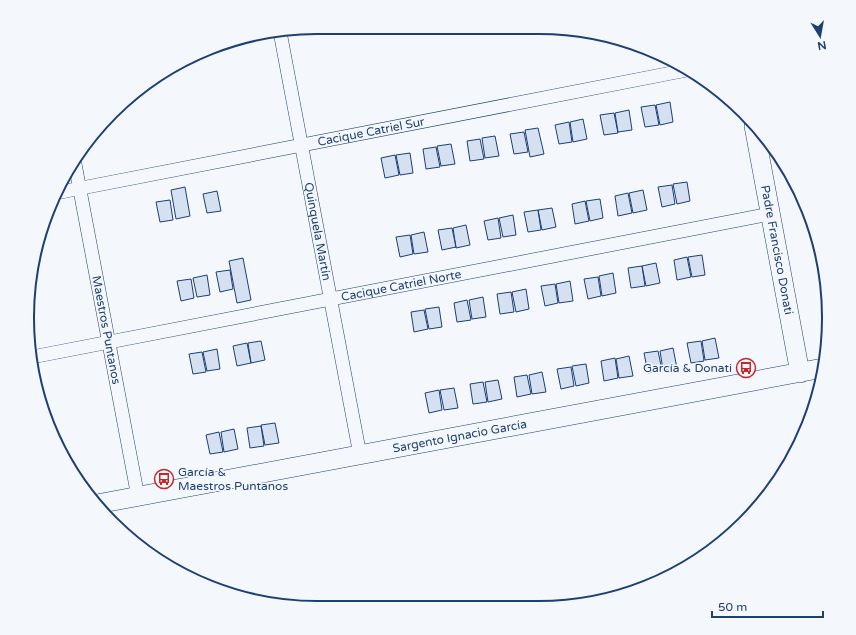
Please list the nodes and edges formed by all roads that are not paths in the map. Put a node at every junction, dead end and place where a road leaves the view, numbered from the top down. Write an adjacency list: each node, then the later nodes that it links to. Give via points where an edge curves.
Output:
1 (281, 36): 4 (street, Quinquela Martín)
2 (679, 72): 4 (street, Cacique Catriel Sur)
3 (760, 141): 8 (street, Padre Francisco Donati)
4 (301, 145): 6 (street, Cacique Catriel Sur); 9 (street, Quinquela Martín)
5 (76, 170): 6 (street, Maestros Puntanos)
6 (79, 188): 7 (street, Cacique Catriel Sur); 10 (street, Maestros Puntanos)
7 (63, 191)
8 (770, 214): 9 (street, Cacique Catriel Norte); 13 (street, Padre Francisco Donati)
9 (330, 299): 10 (street, Cacique Catriel Norte); 14 (street, Quinquela Martín)
10 (108, 342): 11 (street, Cacique Catriel Norte); 15 (street, Maestros Puntanos)
11 (36, 356)
12 (818, 369): 13 (street, Sargento Ignacio García)
13 (800, 373): 14 (street, Sargento Ignacio García)
14 (360, 455): 15 (street, Sargento Ignacio García)
15 (138, 497): 16 (street, Sargento Ignacio García)
16 (103, 503)

